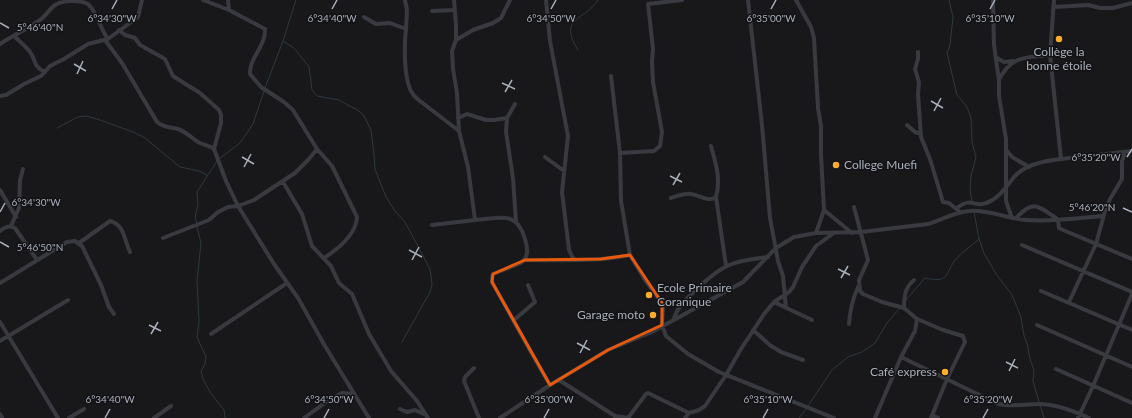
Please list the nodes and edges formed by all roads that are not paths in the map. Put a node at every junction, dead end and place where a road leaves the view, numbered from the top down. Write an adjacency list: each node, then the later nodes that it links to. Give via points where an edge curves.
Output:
1 (142, 0): 20 (street, via 138,17)
2 (203, 0): 15 (street)
3 (228, 0): 15 (street)
4 (405, 0): 19 (street)
5 (454, 0): 17 (street)
6 (510, 0): 23 (street, via 501,18)
7 (546, 0): 50 (street, via 550,40 568,136)
8 (682, 0): 45 (street, via 648,4 653,49 652,82 662,132 660,146 654,151)
9 (748, 0): 78 (street, via 770,218)
10 (796, 0): 59 (street, via 812,27 814,38)
11 (993, 0): 27 (street)
12 (1054, 0): 14 (street)
13 (1132, 3): 14 (street, via 1113,8)
14 (1054, 7): 26 (street)
15 (229, 10): 41 (street, via 265,29 264,41 251,66 250,74 261,87 288,104)
16 (432, 10): 17 (street)
17 (455, 10): 23 (street)
18 (364, 17): 19 (street, via 376,24 390,23)
19 (406, 29): 37 (street, via 406,73 414,97)
20 (119, 30): 22 (street); 40 (street, via 165,59 173,76 200,93 219,110 221,123)
21 (14, 36): 22 (street, via 39,21 54,6 78,0 90,6); 24 (street); 29 (street, via 31,52 35,64)
22 (106, 40): 29 (street, via 88,44 50,66); 40 (street, via 158,122 164,127 180,129)
23 (456, 40): 34 (street, via 452,62)
24 (0, 44)
25 (918, 52): 38 (street, via 914,69 919,80)
26 (1050, 54): 28 (street); 47 (street)
27 (997, 58): 28 (street, via 1006,62); 31 (street)
28 (1015, 61): 31 (street, via 1006,69)
29 (45, 72): 32 (street)
30 (611, 76): 45 (street)
31 (999, 81): 42 (street)
32 (0, 96)
33 (515, 104): 35 (street)
34 (458, 118): 35 (street, via 467,114 486,120); 37 (street)
35 (507, 118): 66 (street, via 506,132)
36 (907, 125): 38 (street)
37 (459, 131): 64 (street, via 468,167)
38 (921, 134): 58 (street, via 943,202)
39 (711, 146): 55 (street, via 719,174)
40 (214, 149): 56 (street)
41 (316, 149): 51 (street, via 304,165); 82 (street, via 332,166 357,217 357,224 352,232 336,250)
42 (1006, 149): 48 (street, via 1012,158); 52 (street)
43 (1132, 151): 44 (street)
44 (1125, 152): 47 (street); 62 (street, via 1122,179)
45 (620, 153): 80 (street, via 621,201)
46 (545, 157): 50 (street)
47 (1061, 159): 48 (street)
48 (1029, 167): 52 (street, via 1017,174)
49 (23, 169): 61 (street, via 20,180 20,204)
50 (564, 170): 86 (street, via 563,208 569,250)
51 (283, 182): 56 (street, via 254,200); 82 (street, via 302,214 312,246)
52 (1006, 188): 58 (street, via 985,204 967,202); 63 (street, via 1006,201)
53 (0, 190): 61 (street)
54 (672, 198): 55 (street, via 688,194 709,200)
55 (716, 198): 87 (street)
56 (238, 206): 74 (street, via 228,207 209,220); 91 (street)
57 (854, 207): 70 (street)
58 (957, 208): 60 (street)
59 (824, 210): 72 (street); 73 (street)
60 (960, 212): 63 (street, via 978,210); 70 (street, via 928,224)
61 (16, 216): 68 (street)
62 (1102, 216): 65 (street); 76 (street)
63 (1014, 218): 65 (street); 65 (street, via 1035,205)
64 (475, 220): 66 (street, via 507,218); 67 (street)
65 (1058, 220): 76 (street, via 1059,228)
66 (516, 222): 85 (street, via 523,232 528,250)
67 (432, 225)
68 (11, 226): 69 (street); 84 (street)
69 (0, 231)
70 (861, 232): 72 (street); 93 (street, via 868,260 859,280)
71 (834, 233): 72 (street); 73 (street); 96 (street, via 816,246 793,287)
72 (852, 233)
73 (816, 234): 78 (street, via 794,237)
74 (163, 238)
75 (79, 243): 79 (street, via 110,221 121,228); 84 (street, via 67,242); 102 (street, via 92,264)
76 (1096, 244): 83 (street); 88 (street)
77 (1022, 245): 88 (street)
78 (776, 248): 81 (street); 96 (street, via 783,276)
79 (130, 252)
80 (630, 256): 86 (street); 111 (street, via 662,303)
81 (768, 256): 87 (street); 105 (street, via 743,282)
82 (324, 258): 136 (street, via 339,283 355,299 369,334 391,371)
83 (1132, 259)
84 (37, 260): 90 (street)
85 (525, 260): 86 (street); 104 (street, via 492,277 492,282)
86 (574, 260)
87 (726, 266): 105 (street, via 701,285 677,310)
88 (1083, 271): 95 (street); 99 (street)
89 (914, 280): 101 (street, via 909,285 904,299)
90 (0, 283)
91 (287, 283): 114 (street); 128 (street)
92 (528, 285): 104 (street, via 535,302)
93 (859, 287): 101 (street, via 863,294); 108 (street, via 852,301)
94 (1041, 291): 99 (street)
95 (1132, 293): 110 (street)
96 (784, 296): 98 (street); 100 (street)
97 (68, 300): 115 (street)
98 (774, 302): 100 (street); 112 (street)
99 (1069, 302): 110 (street)
100 (786, 308): 106 (street)
101 (904, 308): 103 (street)
102 (114, 314)
103 (917, 319): 118 (street, via 915,331); 124 (street, via 965,339)
104 (514, 320): 126 (street)
105 (674, 320): 111 (street)
106 (812, 320)
107 (0, 322): 115 (street)
108 (849, 324)
109 (1037, 325): 117 (street)
110 (1119, 325): 113 (street); 117 (street)
111 (662, 326): 123 (street, via 666,336 674,344); 125 (street, via 608,350)
112 (753, 330): 119 (street, via 781,352); 123 (street)
113 (1132, 330)
114 (211, 334)
115 (8, 336): 116 (street); 139 (street)
116 (0, 341)
117 (1106, 356): 120 (street); 127 (street)
118 (901, 357): 124 (street); 149 (street)
119 (803, 360)
120 (1132, 367)
121 (474, 368): 144 (street, via 464,381)
122 (1056, 369): 127 (street)
123 (726, 375): 133 (street, via 702,409); 148 (street)
124 (947, 379): 135 (street, via 998,404 1045,404); 137 (street)
125 (559, 380): 126 (street); 146 (street, via 614,416)
126 (550, 384): 145 (street)
127 (1093, 386): 129 (street); 135 (street)
128 (354, 394): 142 (street, via 342,393); 143 (street)
129 (1132, 403)
130 (171, 406): 141 (street)
131 (84, 409): 140 (street)
132 (400, 409): 136 (street, via 407,412 415,410)
133 (689, 413): 146 (street, via 648,393); 147 (street)
134 (0, 414): 138 (street)
135 (1079, 416): 151 (street)
136 (427, 417)
137 (932, 417): 150 (street)
138 (2, 418)
139 (58, 418)
140 (69, 418)
141 (154, 418)
142 (304, 418)
143 (369, 418)
144 (479, 418)
145 (500, 418)
146 (628, 418)
147 (685, 418)
148 (834, 418)
149 (875, 418)
150 (938, 418)
151 (1089, 418)

